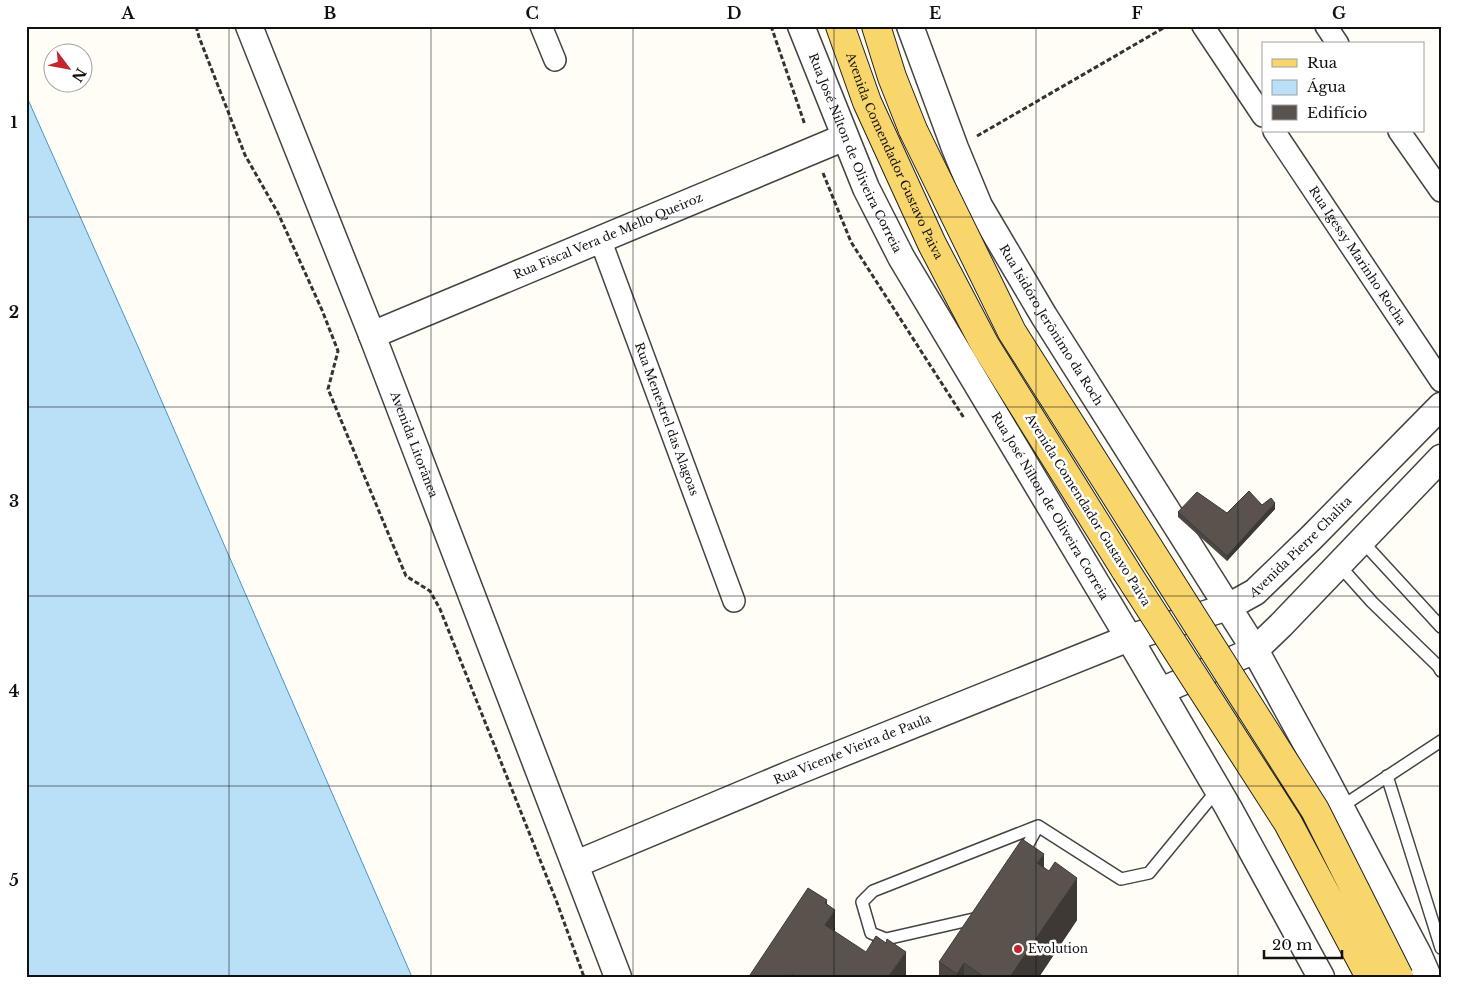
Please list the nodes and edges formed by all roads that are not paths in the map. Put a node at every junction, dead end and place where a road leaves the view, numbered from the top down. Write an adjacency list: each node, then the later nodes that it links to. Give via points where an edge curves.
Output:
1 (249, 26): 17 (street, Avenida Litorânea)
2 (541, 26): 10 (street)
3 (801, 26): 14 (street, Rua José Nilton de Oliveira Correia)
4 (840, 26): 40 (main road, Avenida Comendador Gustavo Paiva, bridge, via 884,141 932,244 985,345 1288,823)
5 (876, 26): 41 (main road, bridge, via 913,130 1012,332 1315,810)
6 (910, 26): 25 (street, Rua Isidóro Jerônimo da Roch, via 980,206 1044,316)
7 (1203, 26): 11 (street)
8 (1326, 26): 9 (street)
9 (1337, 42)
10 (555, 60)
11 (1262, 114)
12 (1275, 132): 18 (street, Rua Igessy Marinho Rocha)
13 (1400, 132): 15 (street)
14 (845, 137): 16 (street, Rua Fiscal Vera de Mello Queiroz); 27 (street, Rua José Nilton de Oliveira Correia, via 866,188 901,257)
15 (1441, 191)
16 (600, 239): 17 (street, Rua Fiscal Vera de Mello Queiroz); 24 (street, Rua Menestrel das Alagoas)
17 (372, 334): 36 (street, Avenida Litorânea)
18 (1441, 381)
19 (1441, 406): 21 (street, Avenida Pierre Chalita)
20 (1441, 458): 22 (street)
21 (1312, 538): 23 (street); 25 (street, Avenida Pierre Chalita, via 1254,592)
22 (1361, 540): 23 (street); 26 (lane)
23 (1338, 564): 28 (street); 29 (lane)
24 (734, 601)
25 (1228, 607): 27 (street, Avenida Pierre Chalita); 28 (street)
26 (1441, 627)
27 (1129, 638): 30 (street, Rua José Nilton de Oliveira Correia); 36 (street, Rua Vicente Vieira de Paula, via 793,772)
28 (1255, 650): 30 (street); 34 (street)
29 (1441, 671)
30 (1161, 691): 33 (street, Rua José Nilton de Oliveira Correia)
31 (1441, 740): 32 (lane)
32 (1387, 776): 34 (lane); 37 (lane)
33 (1218, 789): 35 (lane, via 1150,873 1122,879); 39 (street, Rua José Nilton de Oliveira Correia)
34 (1341, 807): 42 (street)
35 (1038, 826): 35 (lane, via 873,891 862,902 871,933 886,939 978,918 996,902)
36 (576, 864): 38 (street, Avenida Litorânea)
37 (1441, 948)
38 (618, 977)
39 (1321, 977)
40 (1370, 977)
41 (1400, 977)
42 (1428, 977)

